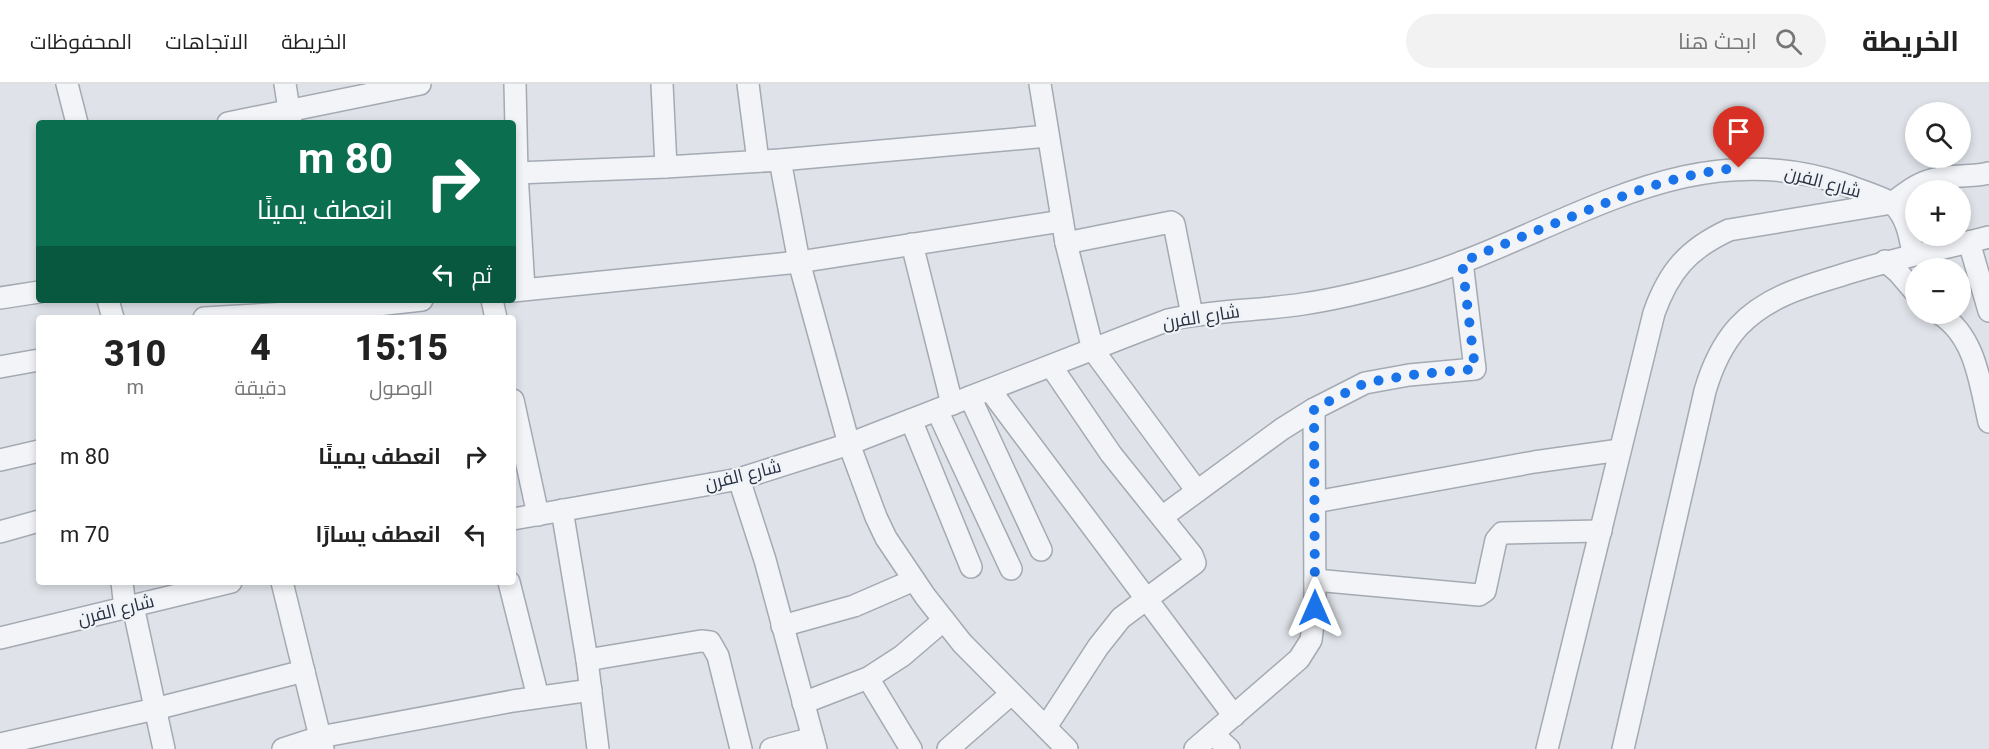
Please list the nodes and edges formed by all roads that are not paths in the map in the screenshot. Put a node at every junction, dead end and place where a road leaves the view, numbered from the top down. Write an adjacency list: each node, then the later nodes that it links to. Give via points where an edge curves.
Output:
1 (67, 84): 9 (street)
2 (285, 84): 8 (street)
3 (420, 84): 8 (street)
4 (515, 84): 11 (street)
5 (662, 84): 16 (street)
6 (748, 84): 15 (street)
7 (1040, 84): 13 (street)
8 (290, 117): 10 (street)
9 (76, 120)
10 (259, 120)
11 (516, 120)
12 (516, 128): 17 (street)
13 (1048, 136): 14 (street); 20 (street)
14 (780, 160): 15 (street); 26 (street)
15 (758, 161): 16 (street)
16 (666, 167): 17 (street)
17 (517, 173): 29 (street)
18 (1989, 173): 19 (street, via 1929,180)
19 (1892, 203): 24 (street, via 1904,220); 27 (street, شارع الفرن, via 1796,172 1758,168 1701,172 1645,187); 49 (street, via 1729,230 1695,249 1670,278 1654,313)
20 (1062, 220): 22 (street); 23 (street)
21 (1979, 240): 24 (street); 34 (street)
22 (1066, 243): 36 (street, via 1171,222); 38 (street)
23 (912, 244): 26 (street); 43 (street)
24 (1914, 254): 25 (street)
25 (1885, 261): 28 (street); 100 (street, via 1779,297 1739,326 1712,368)
26 (799, 262): 29 (street); 48 (street)
27 (1462, 262): 36 (street, شارع الفرن, via 1403,282 1305,304); 44 (street, via 1475,369 1365,383)
28 (1905, 280)
29 (519, 290)
30 (36, 292): 31 (street)
31 (0, 298)
32 (412, 307): 33 (street)
33 (321, 310): 35 (street)
34 (1989, 311)
35 (262, 315)
36 (1192, 315): 38 (street, شارع الفرن, via 1145,328)
37 (1954, 324): 47 (street, via 1972,352)
38 (1093, 350): 40 (street, شارع الفرن); 53 (street)
39 (36, 361): 41 (street)
40 (1052, 366): 42 (street, شارع الفرن); 57 (street, via 1111,454)
41 (0, 367)
42 (990, 390): 43 (street, شارع الفرن); 71 (street)
43 (953, 404): 46 (street, شارع الفرن); 62 (street); 64 (street)
44 (1314, 409): 53 (street); 54 (street)
45 (516, 414): 56 (street)
46 (911, 420): 48 (street, شارع الفرن); 63 (street)
47 (1989, 422)
48 (849, 444): 52 (street, شارع الفرن); 65 (street, via 886,538)
49 (1620, 450): 54 (street); 60 (street)
50 (36, 452): 51 (street)
51 (0, 460)
52 (739, 479): 55 (street, شارع الفرن); 74 (street)
53 (1197, 491): 57 (street)
54 (1315, 502): 66 (street)
55 (562, 510): 56 (street, شارع الفرن); 76 (street)
56 (538, 515): 58 (street, شارع الفرن)
57 (1162, 517): 71 (street, via 1195,563)
58 (516, 519)
59 (36, 522): 61 (street)
60 (1601, 531): 66 (street, via 1502,533 1496,540 1485,591 1479,595); 99 (street)
61 (0, 532)
62 (1041, 550)
63 (971, 567)
64 (1011, 568)
65 (914, 580): 73 (street); 74 (street, via 854,606)
66 (1315, 580): 84 (street, via 1311,640 1299,659)
67 (123, 585): 72 (street)
68 (205, 585): 72 (street, شارع الفرن)
69 (283, 585): 77 (street)
70 (510, 585): 81 (street)
71 (1146, 601): 84 (street); 86 (street, via 1112,629)
72 (129, 607): 75 (street, شارع الفرن); 83 (street)
73 (944, 620): 78 (street, via 902,657); 80 (street)
74 (782, 626): 82 (street)
75 (0, 638)
76 (587, 660): 79 (street); 93 (street, via 710,642 718,656)
77 (304, 671): 83 (street); 87 (street)
78 (867, 678): 82 (street); 95 (street)
79 (591, 690): 81 (street); 92 (street)
80 (1011, 694): 86 (street); 96 (street)
81 (538, 697): 87 (street)
82 (803, 704): 89 (street)
83 (155, 710): 88 (street); 90 (street)
84 (1234, 716): 85 (street)
85 (1213, 734): 97 (street); 98 (street)
86 (1054, 741)
87 (322, 743): 91 (street)
88 (0, 744)
89 (814, 744): 94 (street)
90 (164, 749)
91 (284, 749)
92 (598, 749)
93 (741, 749)
94 (771, 749)
95 (912, 749)
96 (948, 749)
97 (1195, 749)
98 (1229, 749)
99 (1547, 749)
100 (1623, 749)

